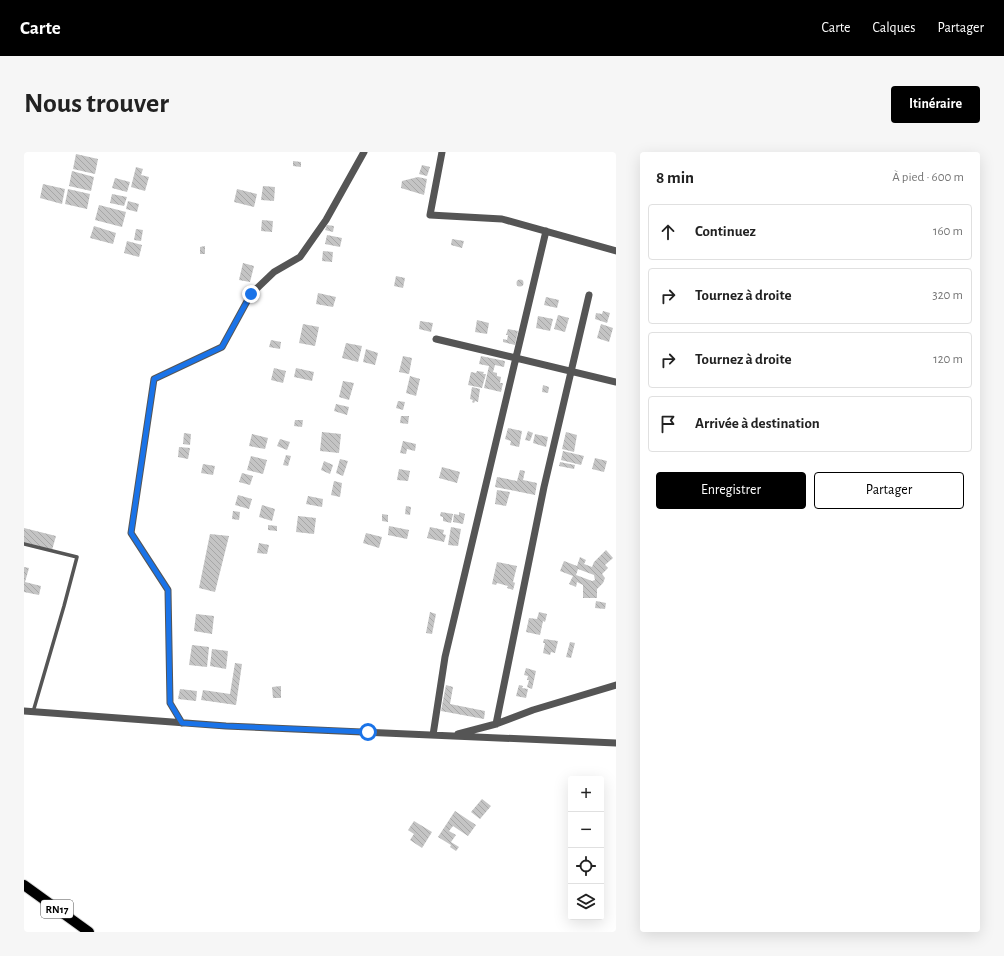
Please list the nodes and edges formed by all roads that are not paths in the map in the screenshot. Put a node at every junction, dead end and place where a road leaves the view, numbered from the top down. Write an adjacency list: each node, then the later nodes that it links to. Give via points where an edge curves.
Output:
1 (364, 152): 14 (street, via 326,220 300,257 274,272 251,294 222,347 154,379 131,533 168,590 170,703)
2 (442, 152): 3 (street, via 430,215 502,219)
3 (546, 231): 4 (street); 7 (street)
4 (616, 251)
5 (590, 295): 8 (street)
6 (436, 340): 7 (street)
7 (516, 358): 8 (street); 16 (street, via 445,658)
8 (572, 372): 9 (street); 15 (street, via 544,487)
9 (616, 382)
10 (24, 544): 13 (lane, via 77,557)
11 (616, 685): 15 (street)
12 (24, 711): 13 (street)
13 (33, 712): 14 (street)
14 (182, 723): 16 (street)
15 (496, 724): 17 (street)
16 (433, 735): 17 (street)
17 (450, 735): 18 (street)
18 (616, 743)
19 (24, 885): 20 (main road, RN17)
20 (89, 932)

